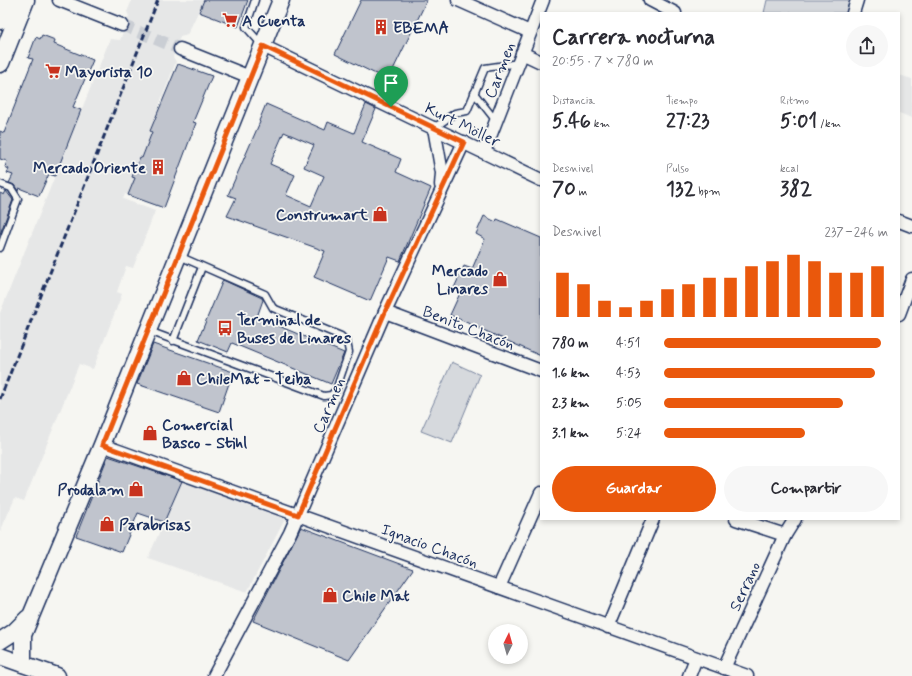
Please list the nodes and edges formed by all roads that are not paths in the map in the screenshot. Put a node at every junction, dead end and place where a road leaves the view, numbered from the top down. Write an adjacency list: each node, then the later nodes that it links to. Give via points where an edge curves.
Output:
1 (8, 0): 12 (main road)
2 (25, 0): 19 (main road)
3 (59, 0): 13 (street)
4 (255, 0): 15 (lane, via 246,27)
5 (281, 0): 15 (main road)
6 (458, 0): 14 (street)
7 (543, 0): 14 (street, Carmen)
8 (650, 0): 10 (street)
9 (857, 0): 11 (street)
10 (673, 12)
11 (852, 12)
12 (0, 20)
13 (122, 25)
14 (530, 32): 17 (street, Carmen)
15 (263, 46): 20 (main road); 23 (street, Kurt Möller)
16 (180, 49): 20 (street)
17 (520, 58): 18 (street); 21 (lane, via 485,68); 22 (street, Carmen)
18 (540, 62)
19 (0, 63)
20 (250, 77): 32 (main road)
21 (474, 93): 22 (lane); 23 (lane, via 467,110 456,113)
22 (496, 121): 25 (street, Carmen)
23 (434, 128): 24 (street, Kurt Möller); 28 (street, via 442,173)
24 (464, 142): 25 (street, Kurt Möller); 28 (street, Carmen)
25 (484, 152): 26 (street, Kurt Möller)
26 (540, 180)
27 (0, 184): 31 (lane, via 11,188 18,199)
28 (441, 191): 36 (street, Carmen)
29 (900, 221): 30 (street)
30 (912, 226)
31 (0, 248)
32 (178, 256): 33 (lane); 37 (main road)
33 (202, 266): 38 (lane); 38 (lane, via 265,294 273,308 345,339 349,352 336,390 331,395 324,396)
34 (912, 279): 35 (street)
35 (900, 311)
36 (385, 312): 39 (street, Benito Chacón); 42 (street, Carmen)
37 (148, 330): 38 (lane); 40 (main road)
38 (173, 341)
39 (540, 371)
40 (102, 445): 42 (street, Ignacio Chacón); 48 (main road)
41 (540, 495): 47 (street)
42 (298, 515): 47 (street, Ignacio Chacón); 56 (street, Carmen)
43 (653, 520): 49 (street)
44 (739, 520): 46 (street)
45 (794, 520): 46 (street, Serrano)
46 (785, 535): 54 (street, Serrano)
47 (499, 587): 49 (street, Ignacio Chacón)
48 (33, 610): 50 (main road, via 14,632); 53 (main road, via 22,640)
49 (608, 627): 52 (street, Ignacio Chacón)
50 (0, 641)
51 (0, 656): 53 (main road)
52 (696, 658): 54 (street, Ignacio Chacón); 57 (street)
53 (23, 664): 55 (main road)
54 (724, 668): 58 (street, Ignacio Chacón)
55 (57, 676)
56 (214, 676)
57 (689, 676)
58 (747, 676)

